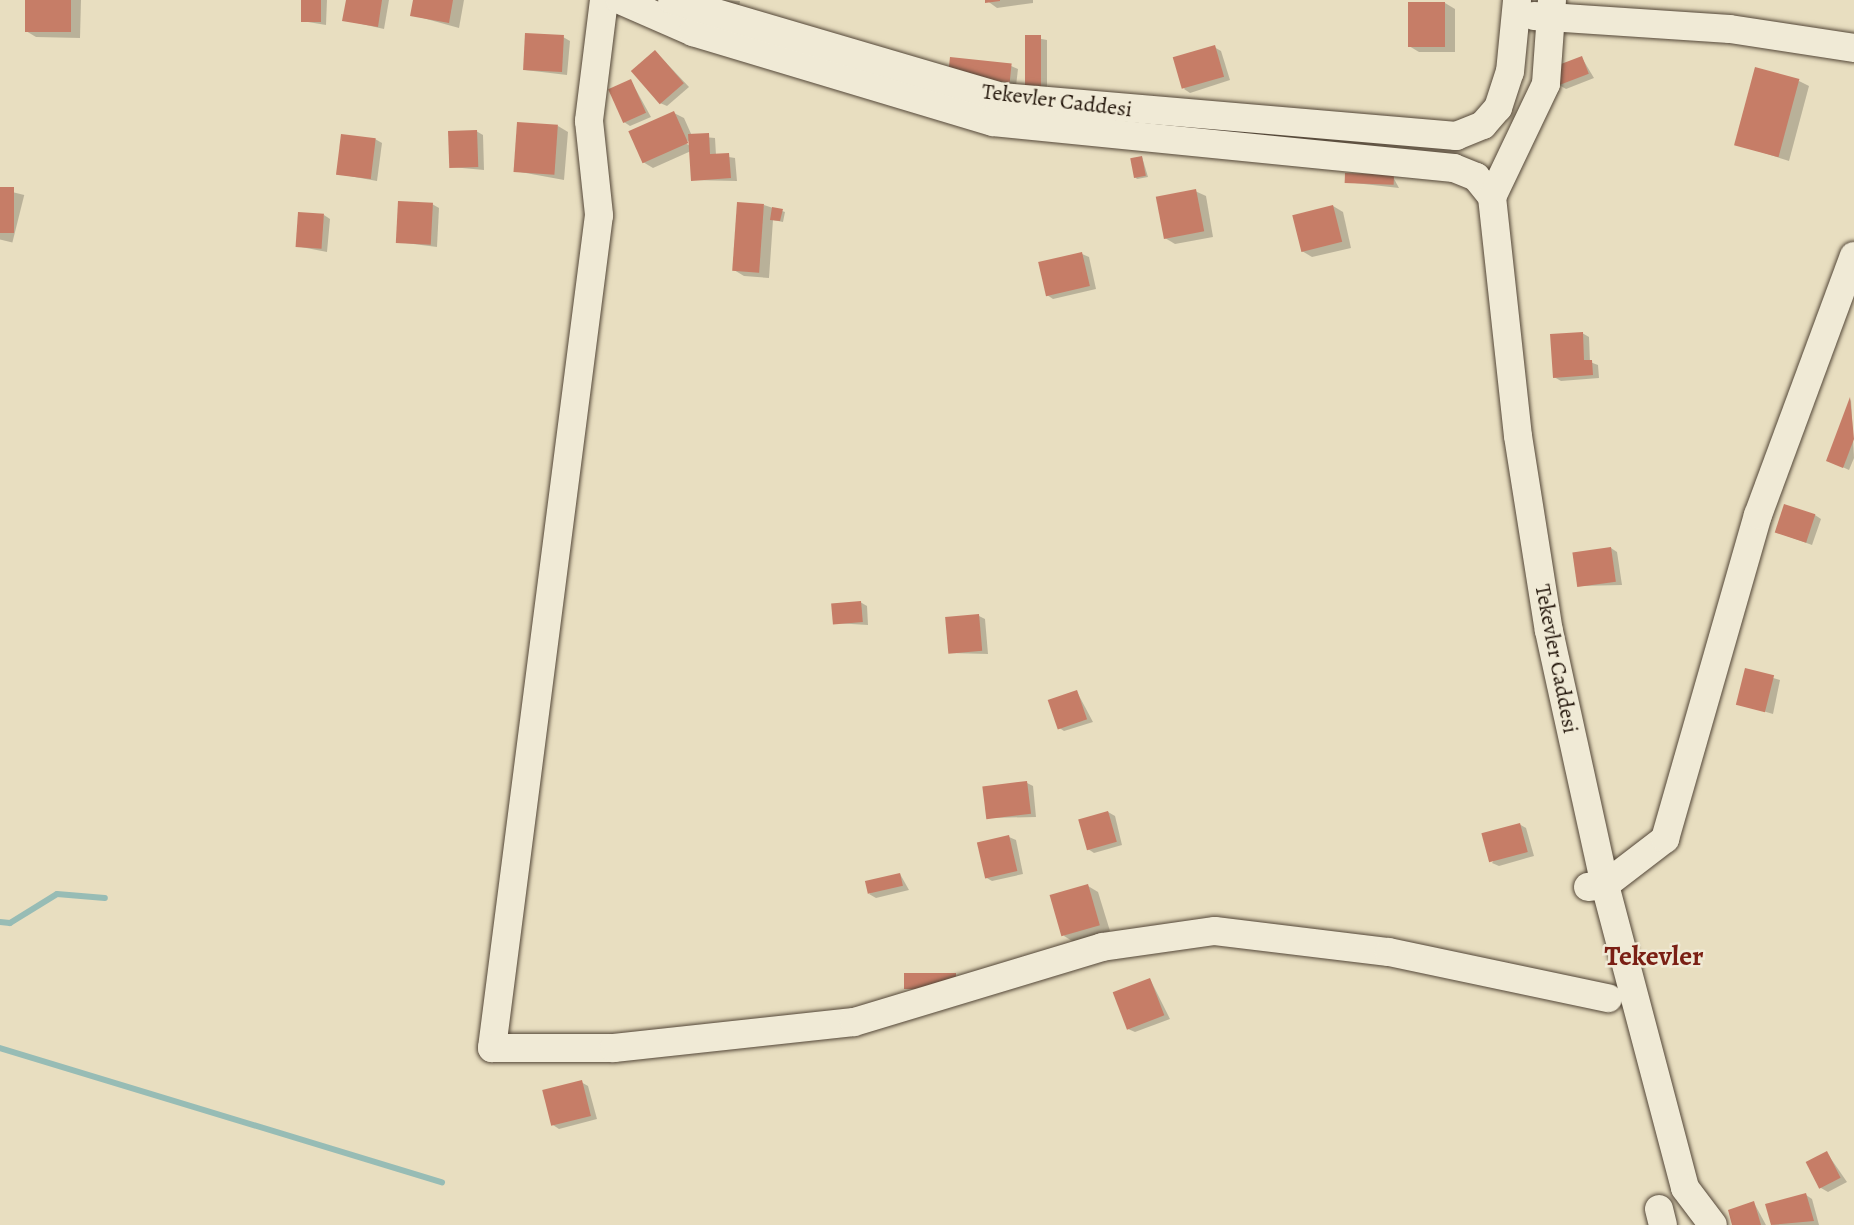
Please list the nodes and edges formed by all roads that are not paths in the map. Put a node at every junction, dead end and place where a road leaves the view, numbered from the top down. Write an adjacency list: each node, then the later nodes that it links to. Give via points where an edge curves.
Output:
1 (604, 0): 10 (street, via 589,120 599,215 492,1048 614,1048 854,1022 1102,947 1215,931 1389,952)
2 (620, 0): 7 (street, via 704,36 993,122 1454,168 1476,177)
3 (672, 0): 4 (street, Tekevler Caddesi, via 1001,97 1456,136 1483,125 1498,108 1510,72)
4 (1517, 7): 5 (street)
5 (1552, 9): 6 (street); 7 (street, via 1546,84 1528,129)
6 (1854, 48)
7 (1492, 197): 9 (street, Tekevler Caddesi, via 1518,436)
8 (1854, 256): 9 (street, via 1758,515 1665,839)
9 (1596, 886): 11 (street, Tekevler Caddesi, via 1685,1188)
10 (1608, 998)
11 (1713, 1225)

